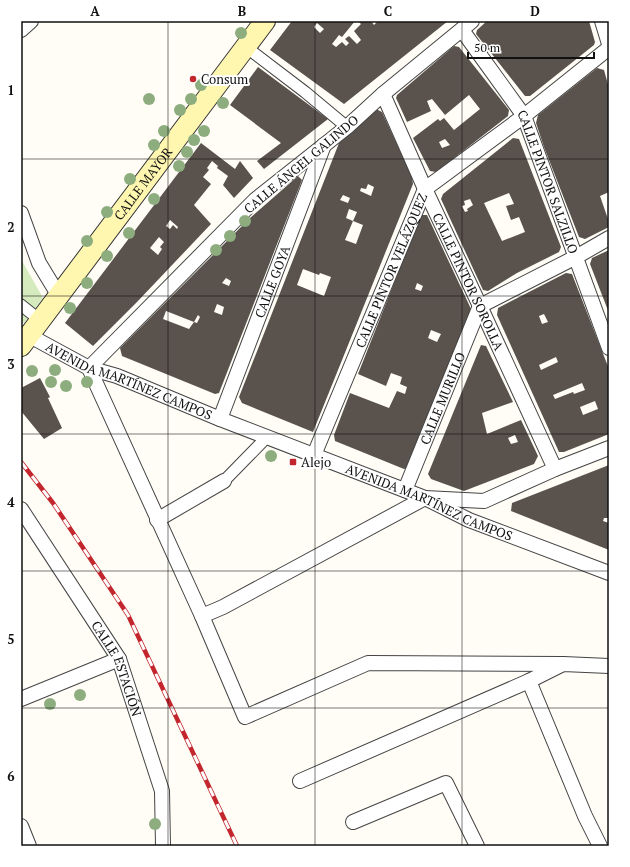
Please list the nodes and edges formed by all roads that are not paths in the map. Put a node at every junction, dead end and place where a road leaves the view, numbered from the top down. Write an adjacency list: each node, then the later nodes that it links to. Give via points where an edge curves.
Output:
1 (31, 21): 5 (street)
2 (265, 21): 7 (main road, CALLE MAYOR)
3 (602, 21): 6 (street)
4 (467, 25): 9 (street, CALLE ÁNGEL GALINDO); 10 (street, CALLE PINTOR SALZILLO)
5 (21, 30)
6 (609, 44)
7 (246, 47): 11 (street); 17 (main road, CALLE MAYOR)
8 (609, 48): 10 (street, CALLE PINTOR VELÁZQUEZ)
9 (383, 94): 11 (street, CALLE ÁNGEL GALINDO); 13 (street, CALLE PINTOR SOROLLA)
10 (524, 116): 13 (street, CALLE PINTOR VELÁZQUEZ); 16 (street, CALLE PINTOR SALZILLO)
11 (347, 127): 12 (street, CALLE ÁNGEL GALINDO)
12 (325, 144): 22 (street, CALLE ÁNGEL GALINDO, via 255,200); 23 (street, CALLE GOYA)
13 (425, 189): 19 (street, CALLE PINTOR SOROLLA); 26 (street, CALLE PINTOR VELÁZQUEZ)
14 (21, 213): 17 (street, via 39,263)
15 (609, 238): 16 (street)
16 (576, 257): 19 (street); 21 (street, CALLE PINTOR SALZILLO)
17 (59, 296): 20 (main road, CALLE MAYOR)
18 (21, 305): 20 (street)
19 (480, 306): 27 (street, CALLE PINTOR SOROLLA); 29 (street, CALLE MURILLO)
20 (31, 334): 22 (street, AVENIDA MARTÍNEZ CAMPOS)
21 (609, 348)
22 (89, 368): 23 (street, AVENIDA MARTÍNEZ CAMPOS, via 117,376); 32 (street)
23 (220, 419): 24 (street, AVENIDA MARTÍNEZ CAMPOS)
24 (267, 436): 26 (street, AVENIDA MARTÍNEZ CAMPOS); 28 (street)
25 (609, 448): 27 (street)
26 (314, 455): 29 (street, AVENIDA MARTÍNEZ CAMPOS)
27 (555, 469): 30 (street, via 484,501)
28 (224, 480): 32 (street)
29 (405, 490): 30 (street, AVENIDA MARTÍNEZ CAMPOS)
30 (425, 498): 33 (street, AVENIDA MARTÍNEZ CAMPOS, via 469,520); 34 (street)
31 (21, 509): 35 (street, CALLE ESTACIÓN)
32 (157, 520): 34 (street)
33 (609, 573)
34 (202, 616): 36 (street, via 245,717 368,663)
35 (119, 659): 39 (street); 44 (street, CALLE ESTACIÓN, via 162,791)
36 (563, 664): 37 (street); 38 (street)
37 (609, 666)
38 (528, 681): 40 (street); 46 (street)
39 (21, 698)
40 (300, 781)
41 (353, 822): 45 (street, via 446,783)
42 (21, 826): 43 (street)
43 (29, 846)
44 (162, 846)
45 (476, 846)
46 (600, 846)

